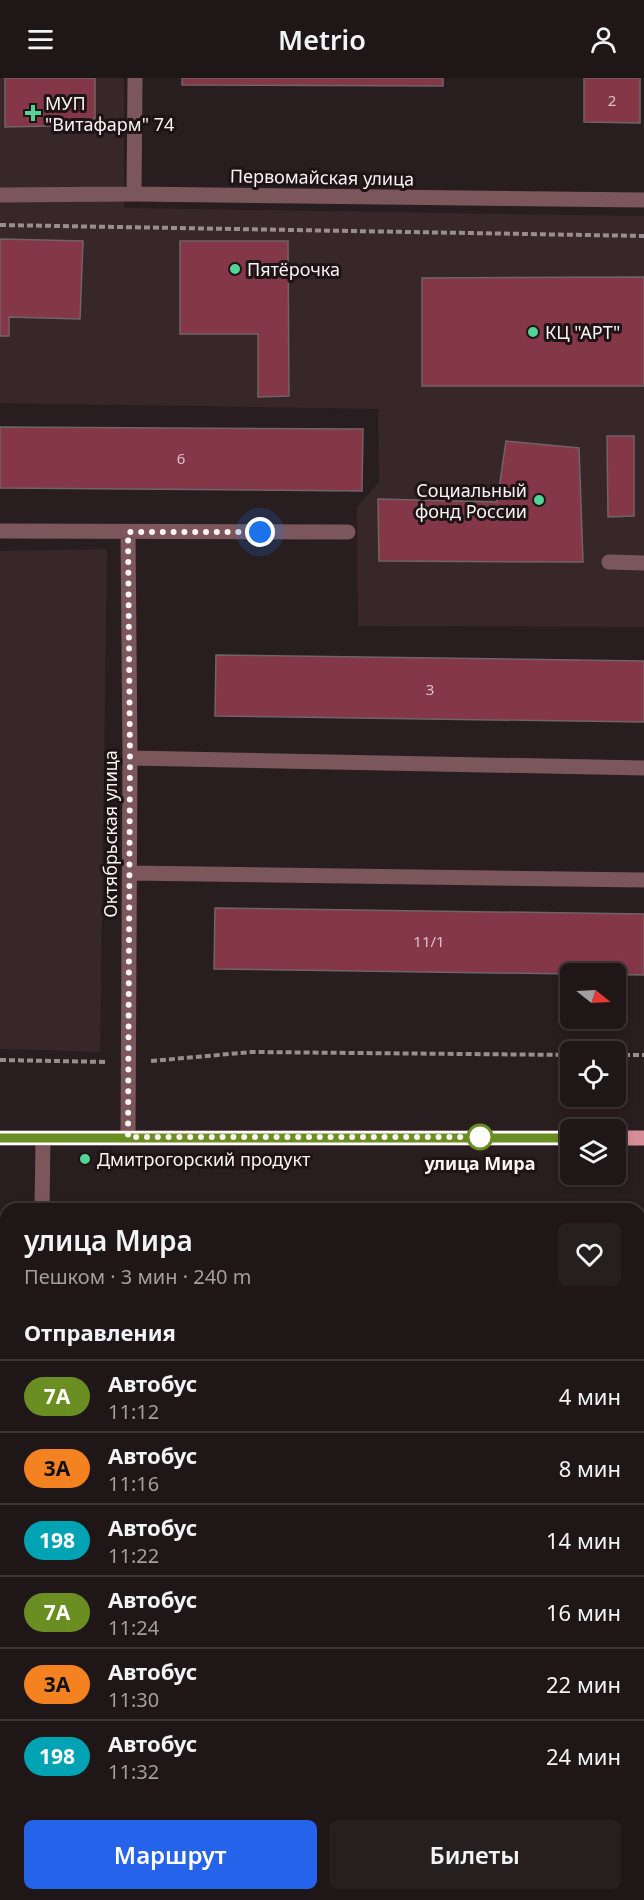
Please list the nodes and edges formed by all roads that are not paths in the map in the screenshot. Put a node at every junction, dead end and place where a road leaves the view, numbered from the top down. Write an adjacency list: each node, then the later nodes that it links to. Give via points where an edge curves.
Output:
1 (135, 78): 2 (street)
2 (134, 194): 3 (street, Первомайская улица); 4 (street, Первомайская улица)
3 (0, 195)
4 (644, 200)
5 (0, 531): 6 (street)
6 (128, 532): 7 (street); 10 (street, Октябрьская улица)
7 (348, 532)
8 (609, 562): 9 (street)
9 (644, 563)
10 (130, 758): 11 (street); 12 (street, Октябрьская улица)
11 (644, 768)
12 (130, 873): 13 (street); 14 (street, Октябрьская улица)
13 (644, 879)
14 (128, 1137): 16 (main road); 17 (main road)
15 (0, 1138): 16 (main road)
16 (43, 1138): 20 (street)
17 (560, 1138)
18 (626, 1138): 19 (main road)
19 (644, 1138)
20 (42, 1203)

